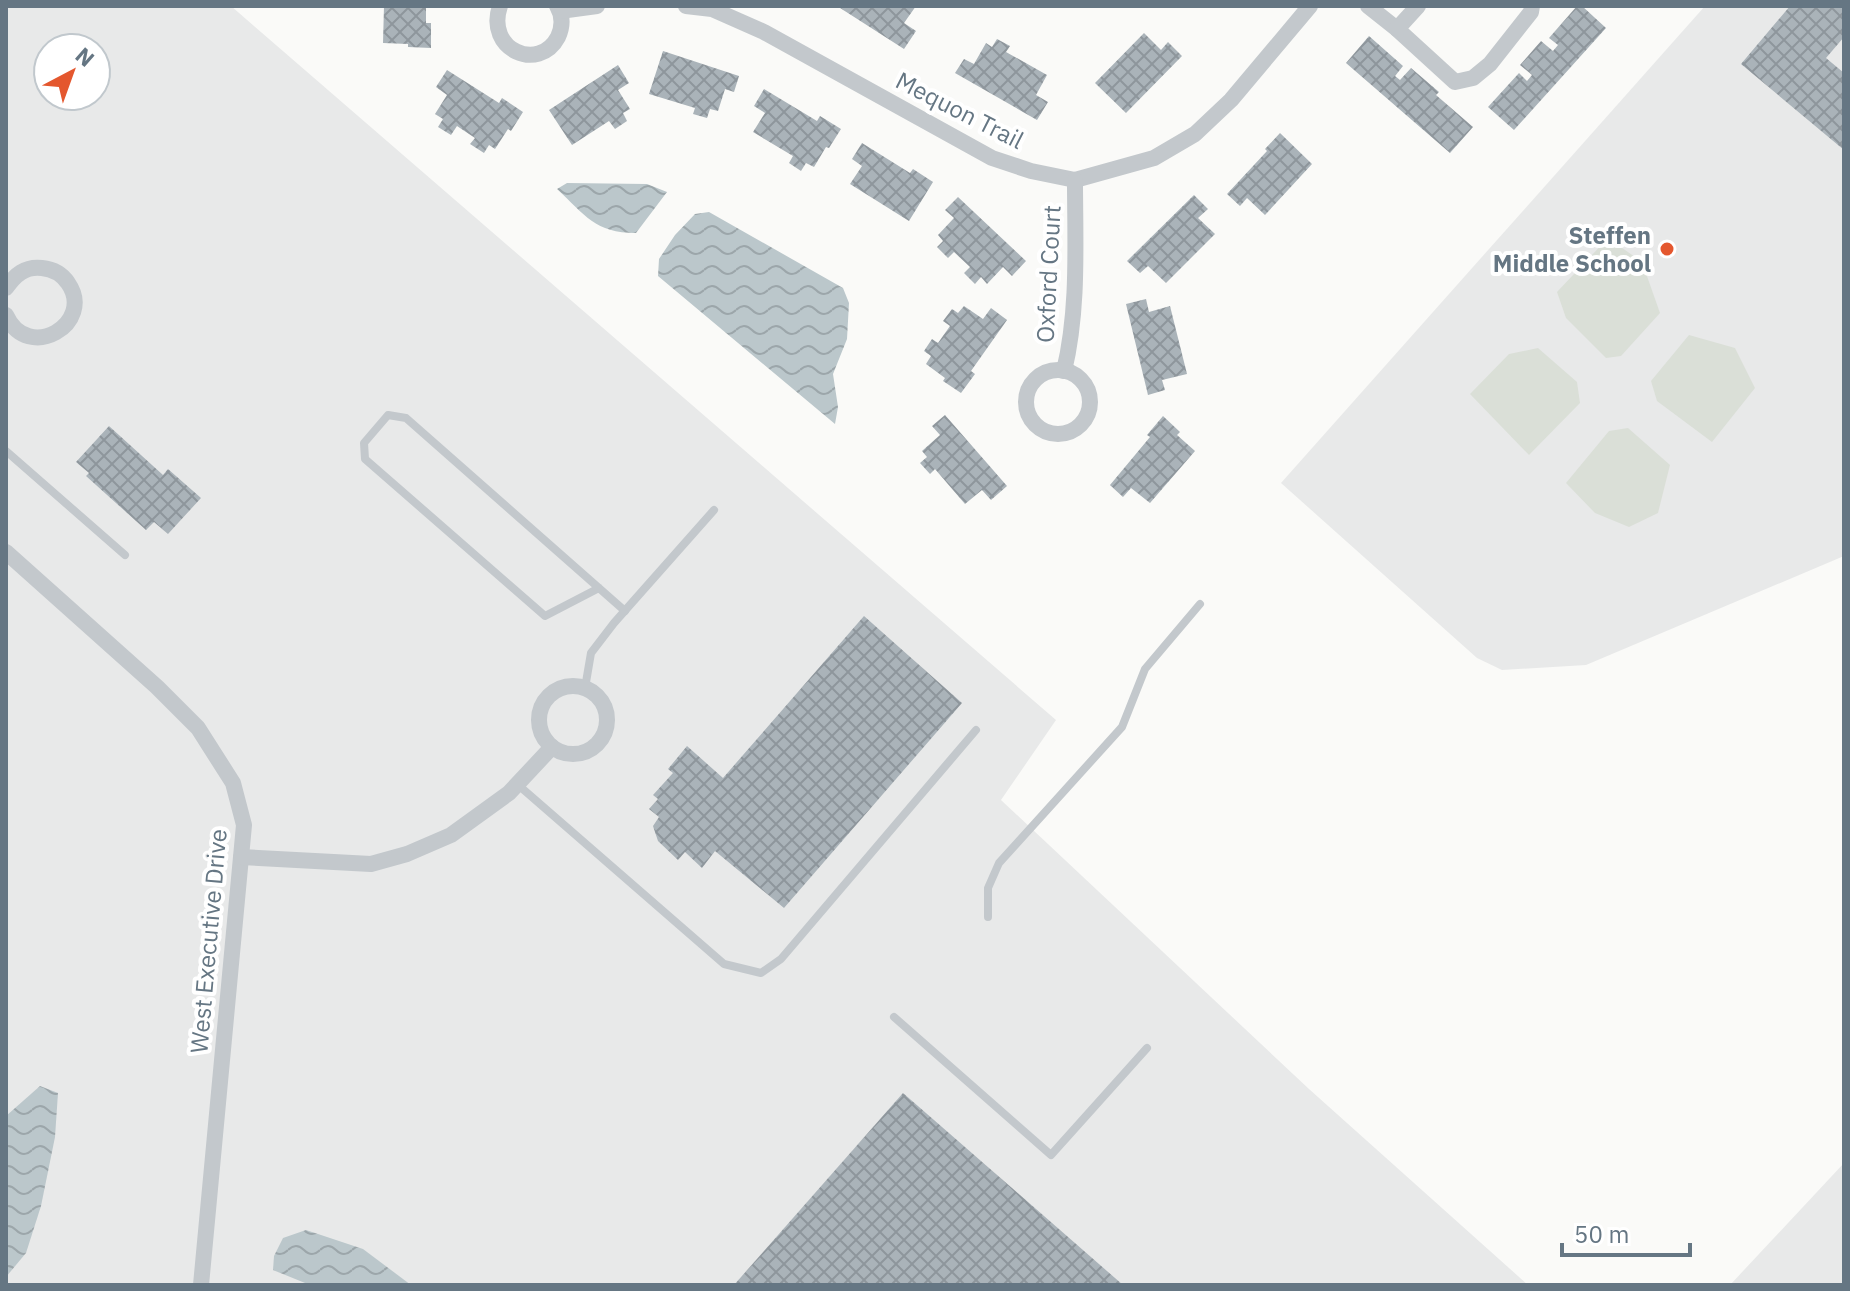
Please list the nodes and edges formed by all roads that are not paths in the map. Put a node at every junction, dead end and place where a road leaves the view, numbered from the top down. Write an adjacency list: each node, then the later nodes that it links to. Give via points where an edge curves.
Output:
1 (500, 6): 9 (street, via 501,38 527,54 555,42 562,22)
2 (597, 6): 9 (street)
3 (686, 6): 8 (street, Mequon Trail)
4 (1310, 6): 11 (street, Mequon Trail, via 1231,100 1195,134 1154,158)
5 (1368, 6): 10 (street)
6 (1418, 6): 10 (street)
7 (1532, 6): 10 (street, via 1490,64 1473,78 1455,82)
8 (712, 7): 11 (street, Mequon Trail, via 992,158)
9 (559, 9)
10 (1397, 29)
11 (1075, 180): 14 (street, Oxford Court, via 1071,344)
12 (6, 288): 13 (street, via 22,271 45,268 65,279 74,300 69,322 50,336 27,336)
13 (9, 327)
14 (1064, 371)
15 (6, 451): 18 (lane)
16 (714, 510): 21 (lane)
17 (6, 552): 26 (street, West Executive Drive, via 198,728 233,783 244,825)
18 (125, 555)
19 (599, 588): 19 (lane, via 406,418 388,415 364,443 365,459 545,616); 21 (lane)
20 (1200, 604): 27 (lane, via 1145,669 1122,727 999,863 988,888)
21 (625, 611): 22 (lane, via 591,653)
22 (585, 688): 24 (street, via 564,687 546,699 540,729); 24 (street, via 603,703 603,737 574,755)
23 (976, 730): 25 (lane, via 781,959 761,973 724,964)
24 (552, 747): 25 (street)
25 (517, 784): 26 (street, via 451,835 371,864)
26 (241, 857): 30 (street, West Executive Drive)
27 (988, 917)
28 (894, 1017): 29 (lane, via 1051,1155)
29 (1147, 1048)
30 (201, 1285)

